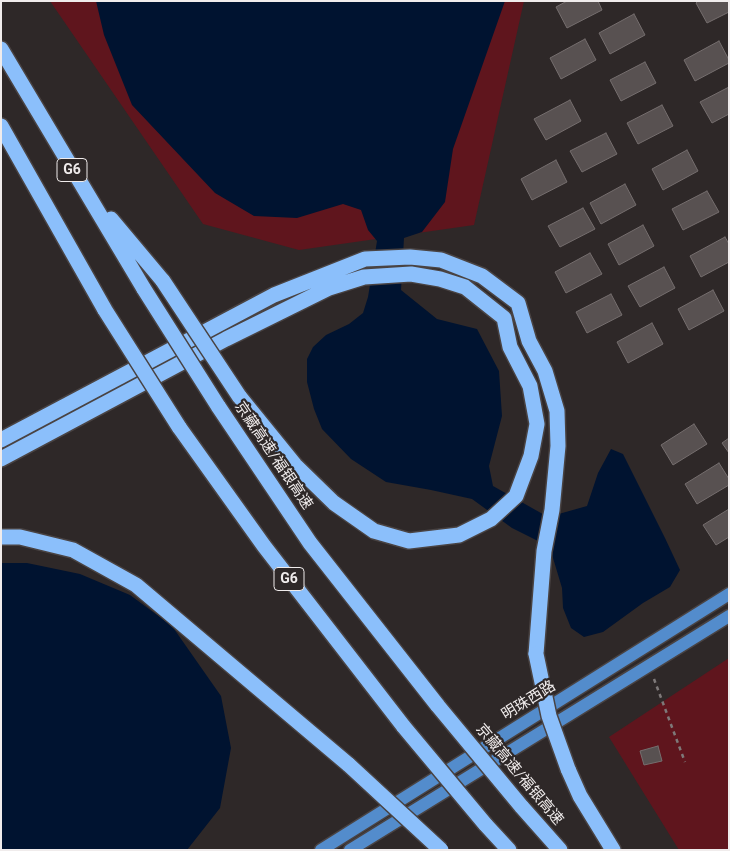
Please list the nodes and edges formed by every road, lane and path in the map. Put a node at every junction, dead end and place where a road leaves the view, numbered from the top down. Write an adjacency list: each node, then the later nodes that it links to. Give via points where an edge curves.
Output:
1 (1, 50): 3 (highway, 京藏高速/福银高速 / G6)
2 (1, 126): 14 (highway, G6, bridge, via 106,310 179,427 264,546 404,727)
3 (78, 179): 5 (highway, bridge, via 163,281 239,396 294,465 334,503 374,531 409,541 458,535 491,519 516,496 531,456 538,424 530,386 510,348 504,318 465,287 411,274 364,277 329,288 234,334); 15 (highway, 京藏高速/福银高速 / G6, bridge, via 218,406 310,543 438,706)
4 (1, 440): 16 (highway, bridge, via 274,295 365,259 410,257 441,260 482,276 518,303 528,342 545,371 557,410 558,446 552,510 544,551 536,654 549,716 568,768 580,796)
5 (1, 459)
6 (1, 537): 13 (highway, bridge, via 73,550 136,584)
7 (729, 594): 11 (street, 明珠西路)
8 (729, 616): 9 (street)
9 (649, 666): 10 (path); 12 (street)
10 (685, 762)
11 (322, 850)
12 (350, 850)
13 (442, 850)
14 (509, 850)
15 (560, 850)
16 (614, 850)

